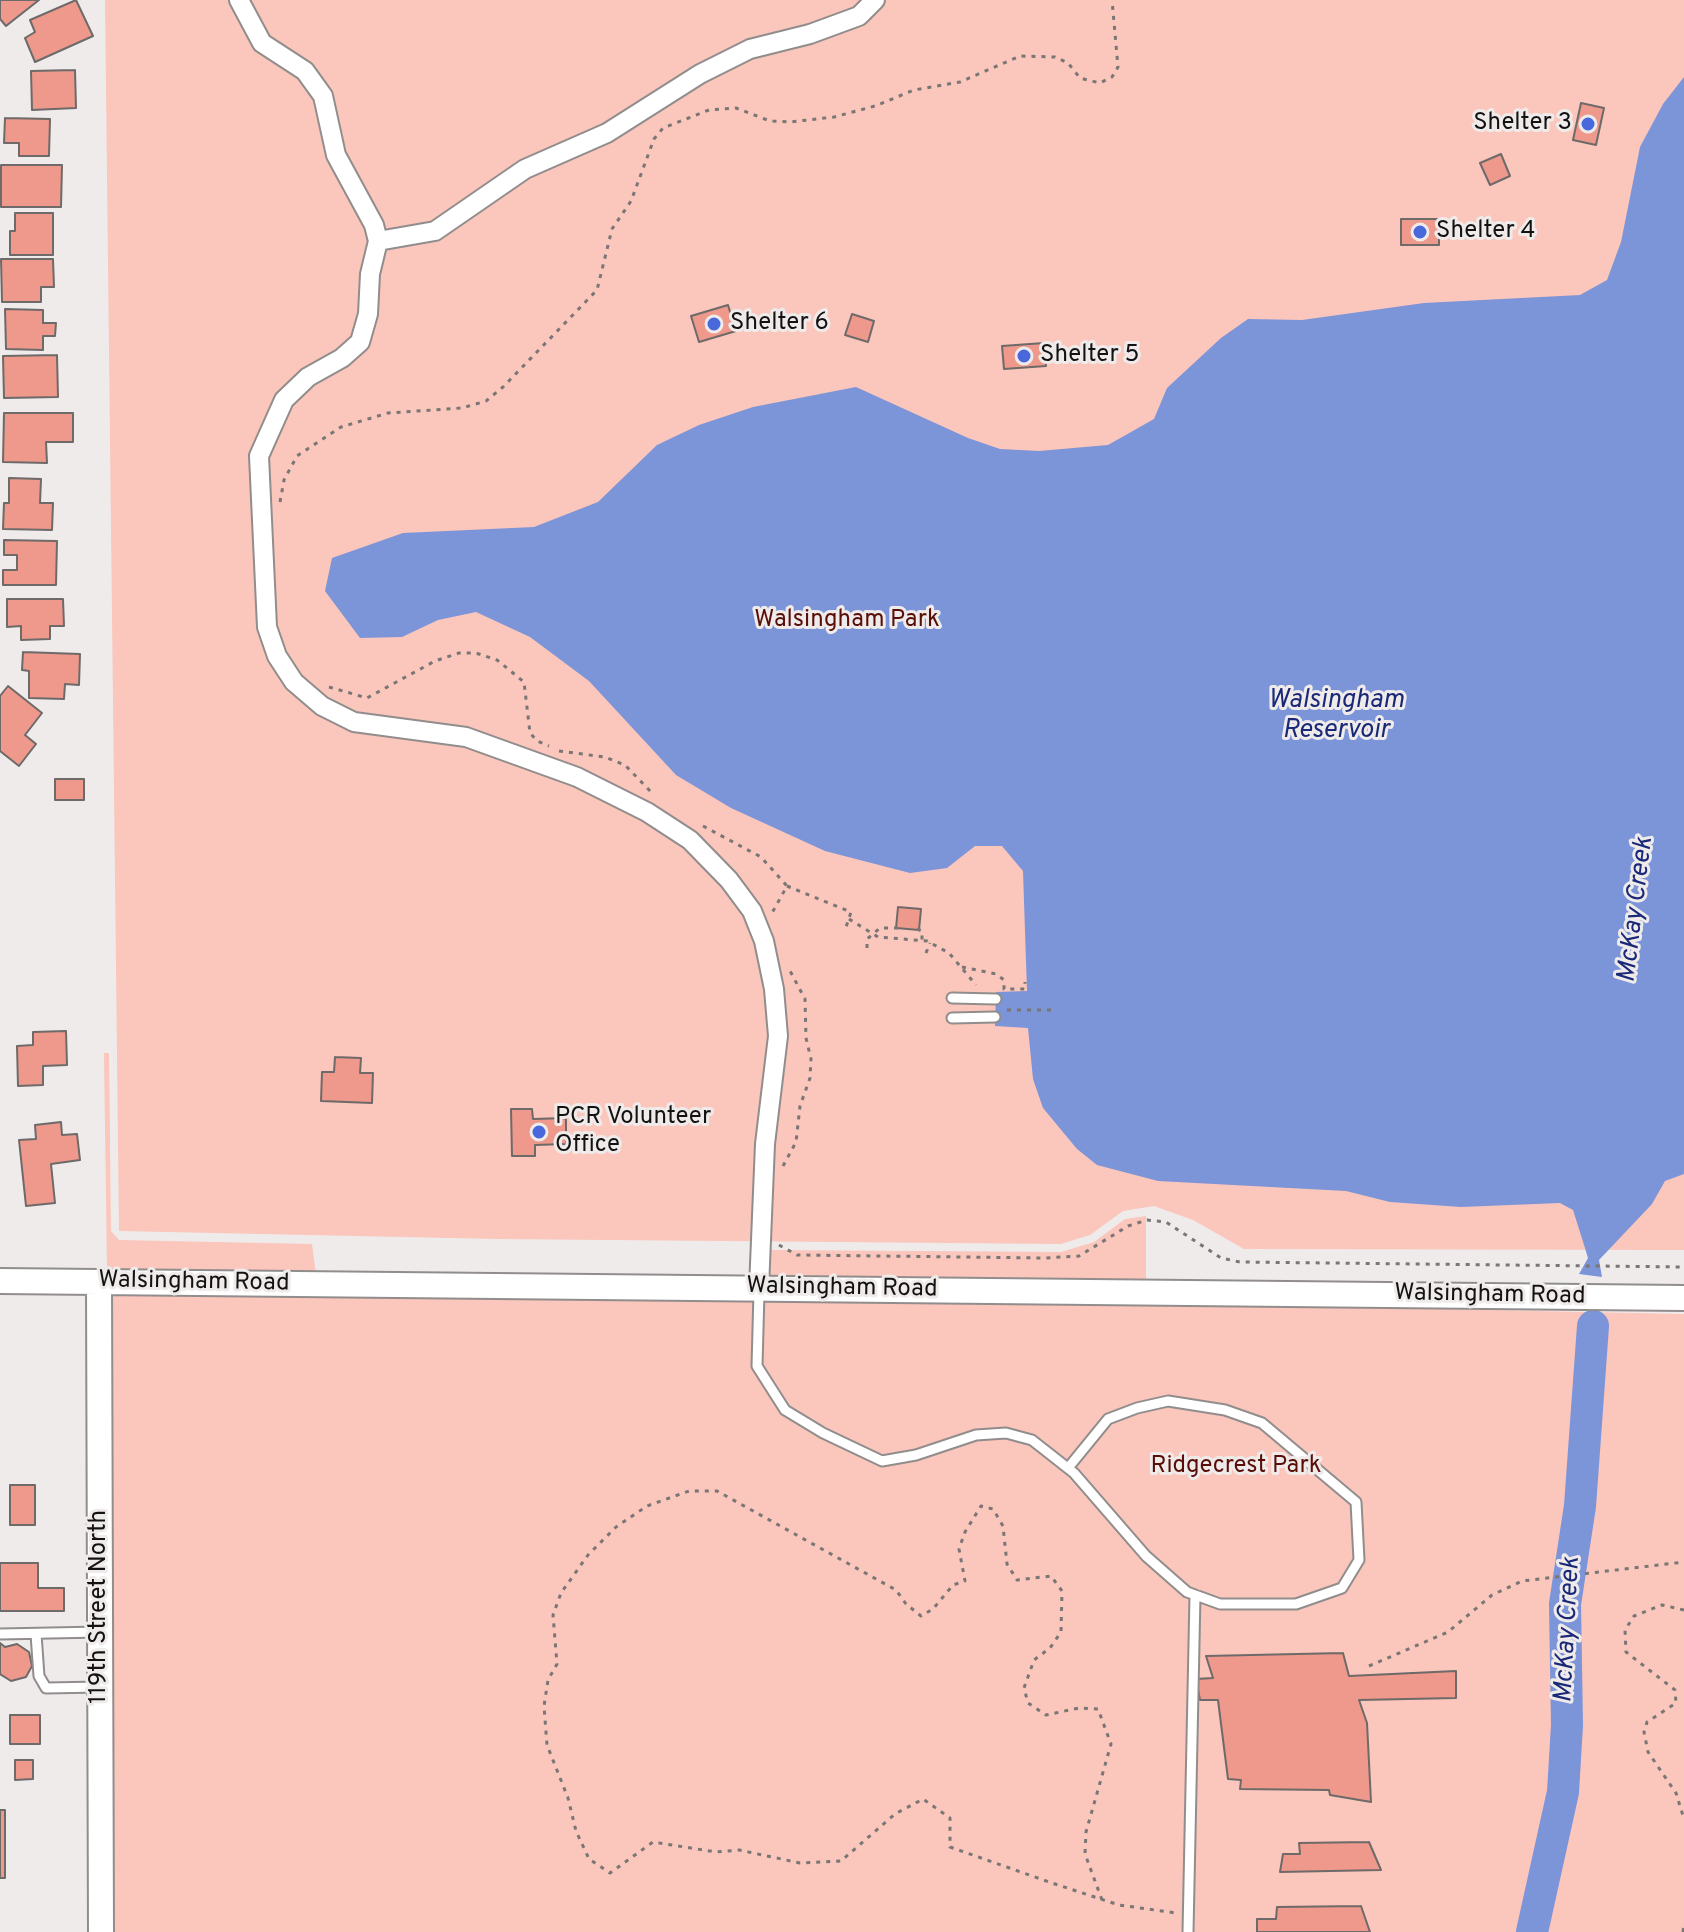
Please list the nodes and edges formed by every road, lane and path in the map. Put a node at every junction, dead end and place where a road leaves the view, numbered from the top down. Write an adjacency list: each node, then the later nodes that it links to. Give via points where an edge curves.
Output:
1 (239, 0): 4 (street, via 262,43 305,71 323,96 336,155)
2 (875, 0): 4 (street, via 859,16 750,49 700,74 607,133 525,169 435,231)
3 (1112, 0): 5 (path, via 1118,67 1100,83 1080,78 1055,57 1020,56 960,82 914,90 834,117 770,121 736,108 696,114 663,128 646,156 631,201 612,229 597,290 503,387 486,401 462,408 388,413 316,440 297,456 284,480)
4 (378, 241): 35 (street, via 360,342 284,400 259,456 267,627 277,656 294,682 322,706 354,722 466,737 577,777 690,840 729,880 752,911 764,941 778,1036 765,1144)
5 (279, 509)
6 (326, 686): 7 (path, via 367,698 459,653 497,660 524,682 530,733 537,741 625,765)
7 (659, 801)
8 (693, 821): 9 (path, via 761,857)
9 (787, 886): 10 (path); 11 (path, via 851,912)
10 (771, 918)
11 (849, 919): 12 (path); 15 (path)
12 (846, 927)
13 (898, 928): 15 (path, via 882,927)
14 (917, 929): 16 (path)
15 (876, 934): 16 (path); 18 (path, via 867,939)
16 (922, 940): 17 (path)
17 (930, 943): 19 (path); 21 (path)
18 (867, 948)
19 (926, 953)
20 (787, 966): 30 (path, via 805,999 811,1059 796,1142)
21 (960, 966): 22 (path, via 996,974 1004,980 1004,989 1025,989); 24 (path, via 974,979)
22 (1025, 982)
23 (952, 998): 24 (lane)
24 (977, 999): 25 (lane)
25 (996, 999)
26 (1032, 1010): 27 (path)
27 (1051, 1010)
28 (995, 1017): 29 (lane)
29 (952, 1018)
30 (781, 1168)
31 (776, 1236): 32 (path, via 784,1251 797,1255 1045,1258 1079,1256 1147,1220 1166,1222 1221,1258 1240,1262)
32 (1684, 1267)
33 (0, 1281): 34 (street, Walsingham Road)
34 (99, 1282): 35 (street, Walsingham Road); 41 (street, 119th Street North)
35 (759, 1288): 36 (street, Walsingham Road); 37 (lane, via 757,1366 785,1410 823,1433 882,1461 976,1435 1006,1433 1032,1440)
36 (1684, 1298)
37 (1068, 1468): 39 (lane, via 1146,1556); 39 (lane, via 1108,1419 1168,1401 1225,1410 1262,1423 1356,1502 1359,1560 1342,1588 1296,1604 1220,1604)
38 (1684, 1562): 44 (path, via 1522,1581 1492,1595 1448,1632)
39 (1195, 1595): 48 (lane)
40 (1684, 1610): 46 (path, via 1662,1605 1634,1616 1625,1630 1626,1652 1675,1690 1676,1703 1647,1722 1644,1732 1648,1752 1676,1793)
41 (100, 1632): 43 (lane); 45 (street, 119th Street North)
42 (0, 1634): 43 (lane)
43 (36, 1634): 45 (lane, via 39,1676 46,1688)
44 (1369, 1666)
45 (100, 1687): 50 (street, 119th Street North)
46 (1684, 1819)
47 (1102, 1900): 47 (path, via 950,1847 950,1818 923,1799 895,1814 841,1861 800,1863 739,1850 716,1852 653,1842 610,1873 589,1859 547,1745 544,1706 557,1664 553,1615 561,1593 588,1555 647,1506 689,1491 717,1491 896,1590 921,1616 953,1585 965,1581 959,1549 965,1532 981,1506 993,1509 1003,1526 1007,1564 1017,1580 1051,1576 1062,1591 1061,1632 1034,1660 1024,1688 1028,1703 1046,1715 1098,1709 1111,1744 1091,1808 1085,1854); 48 (path)
48 (1187, 1914): 51 (lane)
49 (1684, 1925): 52 (path)
50 (101, 1932)
51 (1188, 1932)
52 (1683, 1932)

